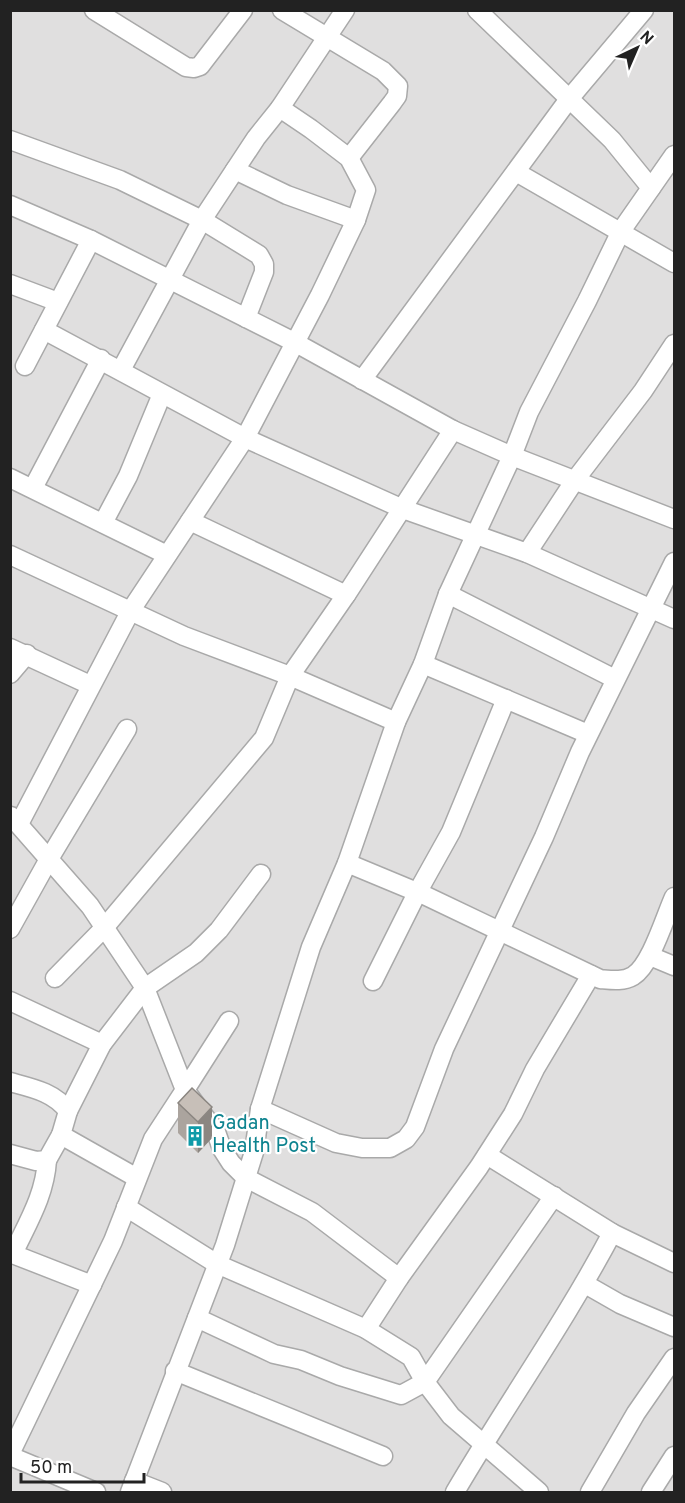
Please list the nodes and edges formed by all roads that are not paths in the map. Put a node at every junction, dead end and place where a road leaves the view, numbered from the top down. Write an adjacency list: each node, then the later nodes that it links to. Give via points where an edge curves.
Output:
1 (94, 10): 7 (street)
2 (243, 10): 7 (street, via 200,66 194,68 186,68)
3 (282, 10): 8 (street)
4 (345, 10): 8 (street)
5 (644, 10): 9 (street)
6 (483, 12): 9 (street)
7 (120, 18)
8 (326, 37): 10 (street); 13 (street, via 383,72 398,86 392,103)
9 (569, 99): 15 (street); 16 (street, via 612,140)
10 (280, 108): 13 (street); 14 (street)
11 (10, 140): 18 (street, via 120,180)
12 (675, 155): 16 (street)
13 (349, 158): 19 (street, via 366,190)
14 (235, 170): 18 (street); 19 (street, via 287,195)
15 (516, 172): 20 (street); 33 (street)
16 (651, 188): 20 (street)
17 (10, 206): 21 (street)
18 (202, 220): 23 (street); 26 (street, via 259,255 264,264)
19 (356, 220): 28 (street)
20 (621, 231): 22 (street); 37 (street, via 529,412)
21 (91, 240): 23 (street); 25 (street)
22 (675, 263)
23 (170, 281): 26 (street); 32 (street)
24 (10, 284): 25 (street)
25 (58, 302): 27 (street)
26 (246, 318): 28 (street)
27 (44, 330): 30 (street); 31 (street)
28 (296, 343): 33 (street); 36 (street)
29 (675, 344): 39 (street)
30 (101, 359): 32 (street); 40 (street)
31 (25, 366)
32 (121, 370): 34 (street)
33 (362, 380): 35 (street)
34 (162, 394): 36 (street); 44 (street, via 128,476)
35 (453, 430): 37 (street); 41 (street)
36 (245, 438): 41 (street); 43 (street)
37 (512, 456): 39 (street); 45 (street)
38 (10, 478): 40 (street)
39 (575, 480): 42 (street); 46 (street)
40 (33, 488): 44 (street)
41 (403, 509): 45 (street); 51 (street)
42 (675, 519)
43 (190, 520): 48 (street); 51 (street)
44 (103, 523): 48 (street)
45 (476, 534): 46 (street); 50 (street)
46 (527, 553): 52 (street)
47 (10, 555): 53 (street)
48 (167, 555): 53 (street)
49 (675, 562): 52 (street)
50 (448, 594): 56 (street); 59 (street)
51 (346, 595): 58 (street)
52 (650, 609): 54 (street); 59 (street)
53 (131, 610): 58 (street, via 184,636); 60 (street)
54 (675, 619)
55 (19, 651): 57 (street); 60 (street)
56 (423, 664): 61 (street); 62 (street)
57 (10, 674)
58 (290, 676): 62 (street); 71 (street, via 264,738 251,756)
59 (615, 679): 64 (street)
60 (90, 685): 65 (street)
61 (506, 699): 64 (street); 69 (street, via 460,812)
62 (396, 722): 67 (street)
63 (128, 729): 66 (street)
64 (588, 734): 73 (street)
65 (15, 819): 66 (street)
66 (49, 859): 71 (street); 72 (street)
67 (347, 863): 69 (street); 85 (street, via 311,947)
68 (261, 874): 79 (street, via 219,930 196,953)
69 (417, 893): 73 (street); 78 (street)
70 (675, 897): 74 (street)
71 (104, 928): 77 (street); 79 (street)
72 (10, 929)
73 (499, 931): 76 (street); 85 (street, via 444,1049 421,1114 406,1139 390,1148 336,1143)
74 (650, 956): 75 (street); 76 (street, via 633,976 624,979 613,981)
75 (675, 966)
76 (591, 975): 89 (street)
77 (55, 978)
78 (373, 981)
79 (145, 988): 82 (street); 84 (street)
80 (10, 1001): 82 (street)
81 (229, 1021): 84 (street)
82 (102, 1044): 86 (street)
83 (10, 1082): 86 (street, via 47,1093 61,1101)
84 (186, 1090): 91 (street, via 153,1139); 92 (street, via 216,1132 222,1149)
85 (260, 1109): 92 (street)
86 (68, 1111): 87 (street)
87 (61, 1135): 90 (street); 91 (street)
88 (10, 1154): 90 (street)
89 (487, 1155): 93 (street); 99 (street)
90 (47, 1160): 96 (street, via 46,1181 39,1200)
91 (137, 1178): 94 (street)
92 (246, 1178): 98 (street); 99 (street, via 312,1212)
93 (555, 1196): 95 (street); 107 (street)
94 (126, 1207): 98 (street); 101 (street)
95 (612, 1233): 97 (street); 100 (street)
96 (12, 1254): 101 (street)
97 (675, 1263)
98 (217, 1264): 102 (street); 104 (street)
99 (399, 1278): 104 (street)
100 (585, 1284): 103 (street); 108 (street)
101 (92, 1285): 109 (street)
102 (197, 1318): 106 (street); 107 (street, via 274,1354 401,1395)
103 (675, 1327)
104 (366, 1329): 107 (street, via 411,1357)
105 (675, 1358): 117 (street, via 636,1413)
106 (175, 1371): 110 (street); 112 (street)
107 (425, 1382): 108 (street, via 451,1416)
108 (484, 1443): 115 (street); 116 (street)
109 (10, 1455): 113 (street)
110 (383, 1456)
111 (675, 1456): 118 (street)
112 (132, 1487): 114 (street)
113 (96, 1492)
114 (162, 1492)
115 (455, 1492)
116 (539, 1492)
117 (590, 1492)
118 (651, 1492)

